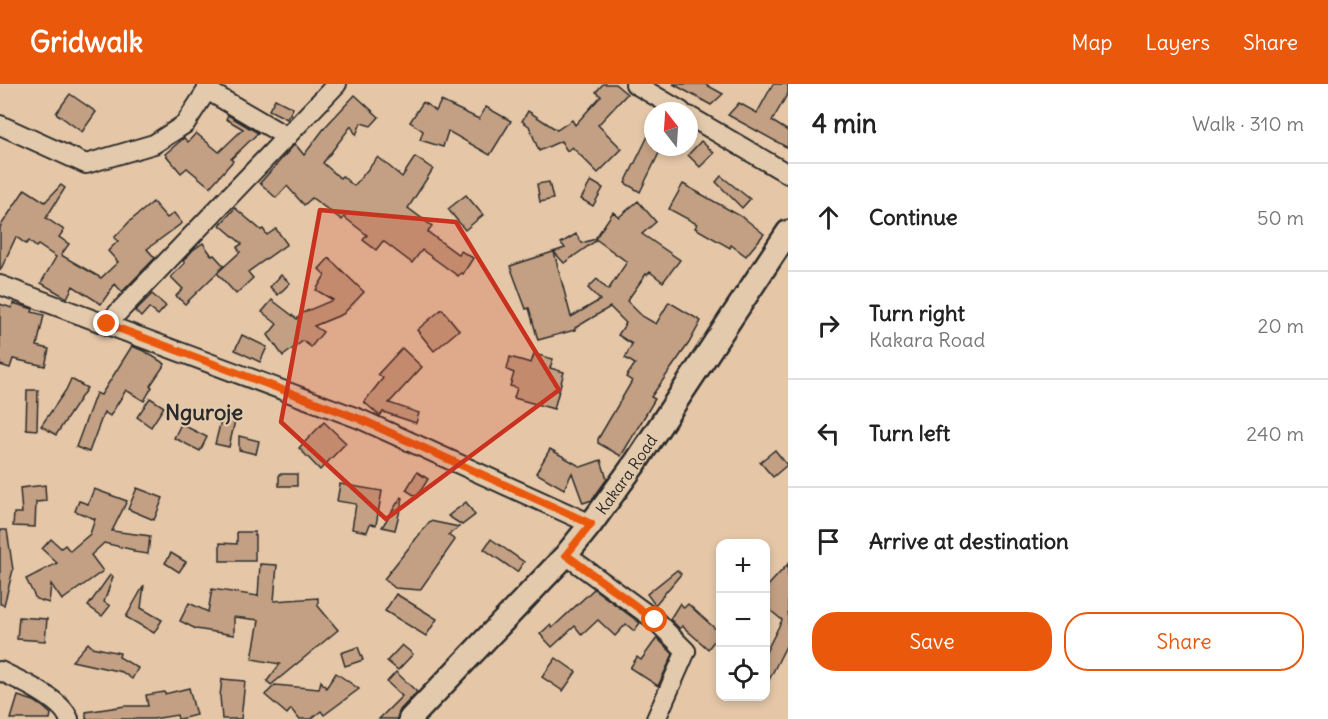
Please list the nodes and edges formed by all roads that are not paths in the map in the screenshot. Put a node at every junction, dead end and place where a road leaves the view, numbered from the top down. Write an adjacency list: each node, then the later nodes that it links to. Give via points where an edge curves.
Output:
1 (337, 84): 7 (street)
2 (635, 84): 4 (street)
3 (207, 87): 6 (street, via 185,123 154,144 86,164); 7 (street)
4 (666, 102)
5 (698, 121): 8 (street)
6 (0, 125)
7 (287, 137): 11 (street)
8 (788, 174)
9 (788, 232): 12 (street, Kakara Road)
10 (0, 285): 11 (street)
11 (107, 324): 12 (street, via 360,419)
12 (591, 524): 13 (street, Kakara Road)
13 (566, 555): 16 (street, Kakara Road); 17 (street, via 655,620 686,651)
14 (0, 671): 15 (street, via 58,705)
15 (69, 719)
16 (410, 719)
17 (656, 719)

